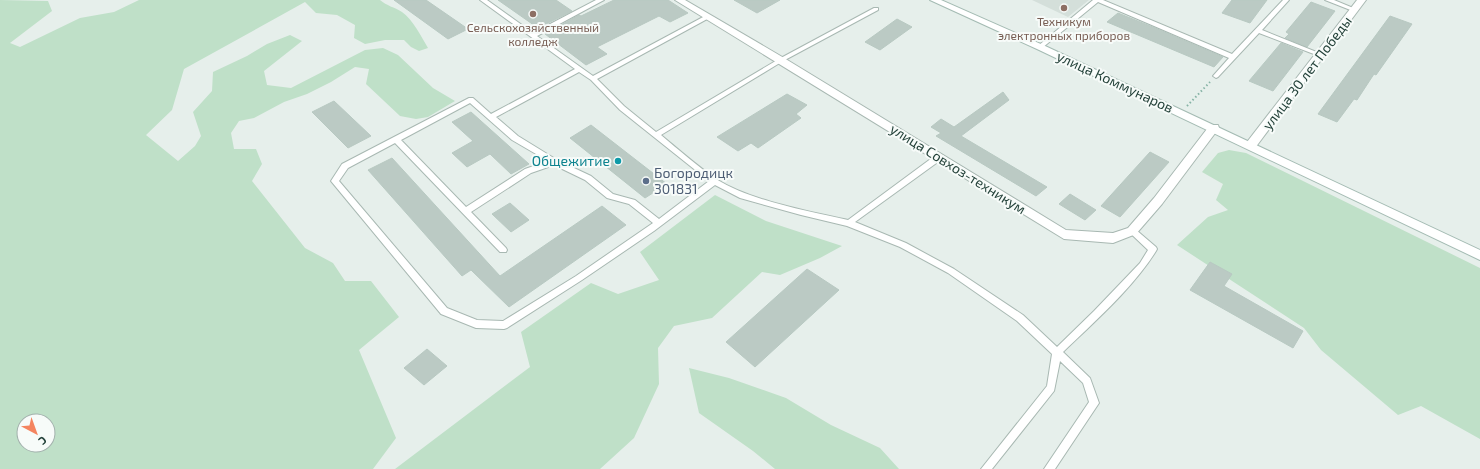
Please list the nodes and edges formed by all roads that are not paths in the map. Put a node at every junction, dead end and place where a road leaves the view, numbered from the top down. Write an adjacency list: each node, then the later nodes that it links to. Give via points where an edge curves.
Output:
1 (483, 0): 13 (lane)
2 (601, 0): 13 (lane)
3 (679, 0): 11 (street, улица Совхоз-техникум)
4 (934, 0): 14 (street, улица Коммунаров)
5 (1097, 0): 14 (lane); 16 (lane)
6 (1286, 0): 12 (lane)
7 (1328, 0): 10 (lane)
8 (1362, 0): 10 (street, улица 30 лет Победы)
9 (876, 9): 17 (lane)
10 (1355, 10): 15 (street, улица 30 лет Победы)
11 (707, 17): 17 (street, улица Совхоз-техникум); 20 (lane)
12 (1258, 32): 15 (lane); 16 (lane)
13 (533, 36): 18 (lane)
14 (1040, 47): 22 (street, улица Коммунаров)
15 (1321, 55): 25 (street, улица 30 лет Победы)
16 (1233, 57): 19 (lane)
17 (781, 60): 23 (lane); 26 (street, улица Совхоз-техникум)
18 (579, 70): 20 (lane); 21 (lane)
19 (1216, 76)
20 (593, 79): 23 (lane, via 622,108)
21 (490, 117): 24 (lane, via 471,100); 27 (lane, via 515,138)
22 (1214, 128): 25 (street, улица Коммунаров); 32 (street, улица Совхоз-техникум)
23 (656, 135): 28 (lane)
24 (396, 139): 29 (lane); 30 (lane, via 345,166 335,181 444,311 476,324 504,325)
25 (1251, 145): 34 (street, улица Коммунаров)
26 (939, 158): 31 (lane); 32 (street, улица Совхоз-техникум, via 1064,234 1114,238)
27 (554, 162): 29 (lane, via 528,171); 30 (lane, via 588,178 610,196 632,202)
28 (714, 181): 30 (lane); 31 (lane, via 743,196)
29 (466, 211): 33 (lane)
30 (659, 223)
31 (849, 223): 35 (lane, via 903,245 951,271 1020,318)
32 (1132, 231): 35 (lane, via 1154,249 1143,266)
33 (503, 250)
34 (1480, 255)
35 (1057, 352): 36 (lane, via 1051,388); 37 (lane, via 1088,381 1094,403)
36 (986, 469)
37 (1049, 469)

